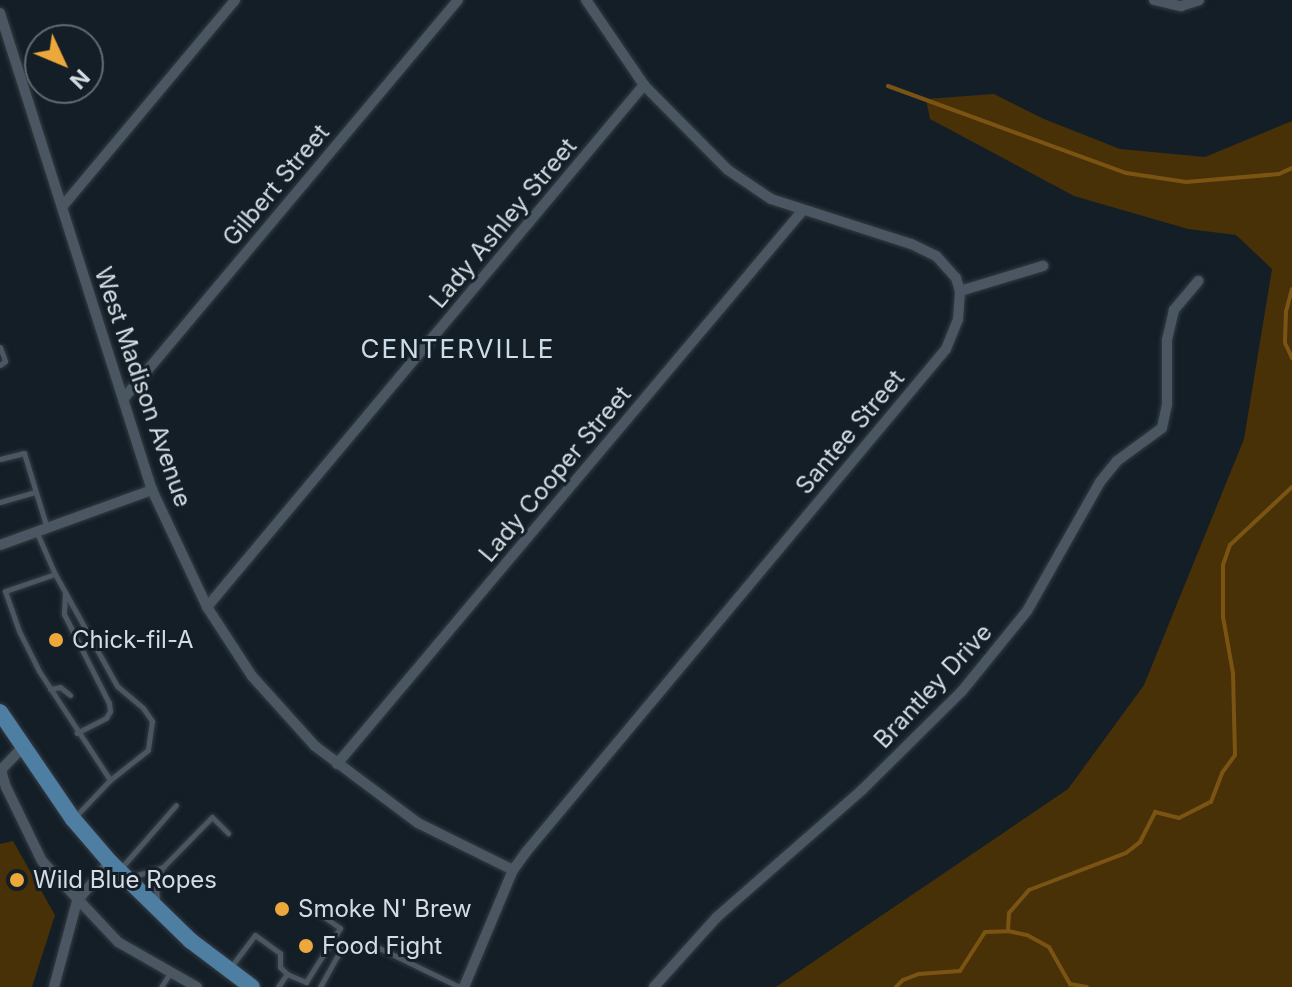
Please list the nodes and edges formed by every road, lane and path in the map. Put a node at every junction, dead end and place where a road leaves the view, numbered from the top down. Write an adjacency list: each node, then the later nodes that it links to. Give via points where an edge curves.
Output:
1 (235, 0): 8 (street)
2 (458, 0): 15 (street, Gilbert Street)
3 (586, 0): 7 (street)
4 (1154, 0): 5 (street, via 1181,6)
5 (1199, 0)
6 (0, 13): 8 (street, West Madison Avenue)
7 (644, 85): 9 (street, via 750,187); 24 (street, Lady Ashley Street)
8 (62, 207): 15 (street, West Madison Avenue)
9 (803, 210): 12 (street, via 936,256 956,278); 30 (street, Lady Cooper Street)
10 (1043, 266): 12 (street)
11 (1198, 281): 51 (street, Brantley Drive, via 1174,310 1162,428 1117,461 1100,482 1027,611 962,691 862,790 717,917)
12 (960, 291): 37 (street, Santee Street, via 958,320 946,349)
13 (0, 347): 14 (lane, via 5,361)
14 (0, 365)
15 (125, 397): 17 (street, West Madison Avenue)
16 (0, 459): 18 (lane, via 24,453)
17 (152, 490): 20 (street); 24 (street, West Madison Avenue)
18 (36, 492): 19 (lane); 20 (lane)
19 (0, 502)
20 (42, 530): 21 (street); 22 (lane)
21 (0, 545)
22 (55, 574): 23 (lane); 25 (lane, via 5,591)
23 (65, 593): 28 (lane, via 64,614 109,703 106,718); 31 (lane, via 117,686 152,721 148,750)
24 (207, 607): 30 (street, West Madison Avenue, via 271,699)
25 (50, 689): 26 (lane, via 60,687); 28 (lane)
26 (70, 695)
27 (0, 712): 29 (main road)
28 (77, 733): 31 (lane)
29 (23, 747): 33 (main road); 38 (street, via 1,770 6,787 42,861)
30 (337, 764): 37 (street, West Madison Avenue, via 418,823)
31 (110, 780): 33 (lane)
32 (176, 805): 36 (lane)
33 (73, 819): 36 (main road)
34 (228, 833): 35 (lane, via 212,817)
35 (163, 867): 36 (lane); 40 (lane, via 156,886)
36 (118, 870): 38 (street); 40 (main road)
37 (513, 870): 50 (street, Santee Street)
38 (77, 901): 42 (street, via 118,942); 45 (street)
39 (311, 908): 43 (lane, via 340,928 306,982)
40 (157, 909): 41 (main road)
41 (228, 971): 43 (lane, via 255,935 280,953 280,967); 44 (main road)
42 (170, 973): 46 (lane); 47 (street)
43 (287, 974): 48 (lane)
44 (247, 986)
45 (54, 987)
46 (161, 987)
47 (197, 987)
48 (278, 987)
49 (320, 987): 50 (lane, via 341,949 375,946)
50 (462, 987)
51 (654, 987)

